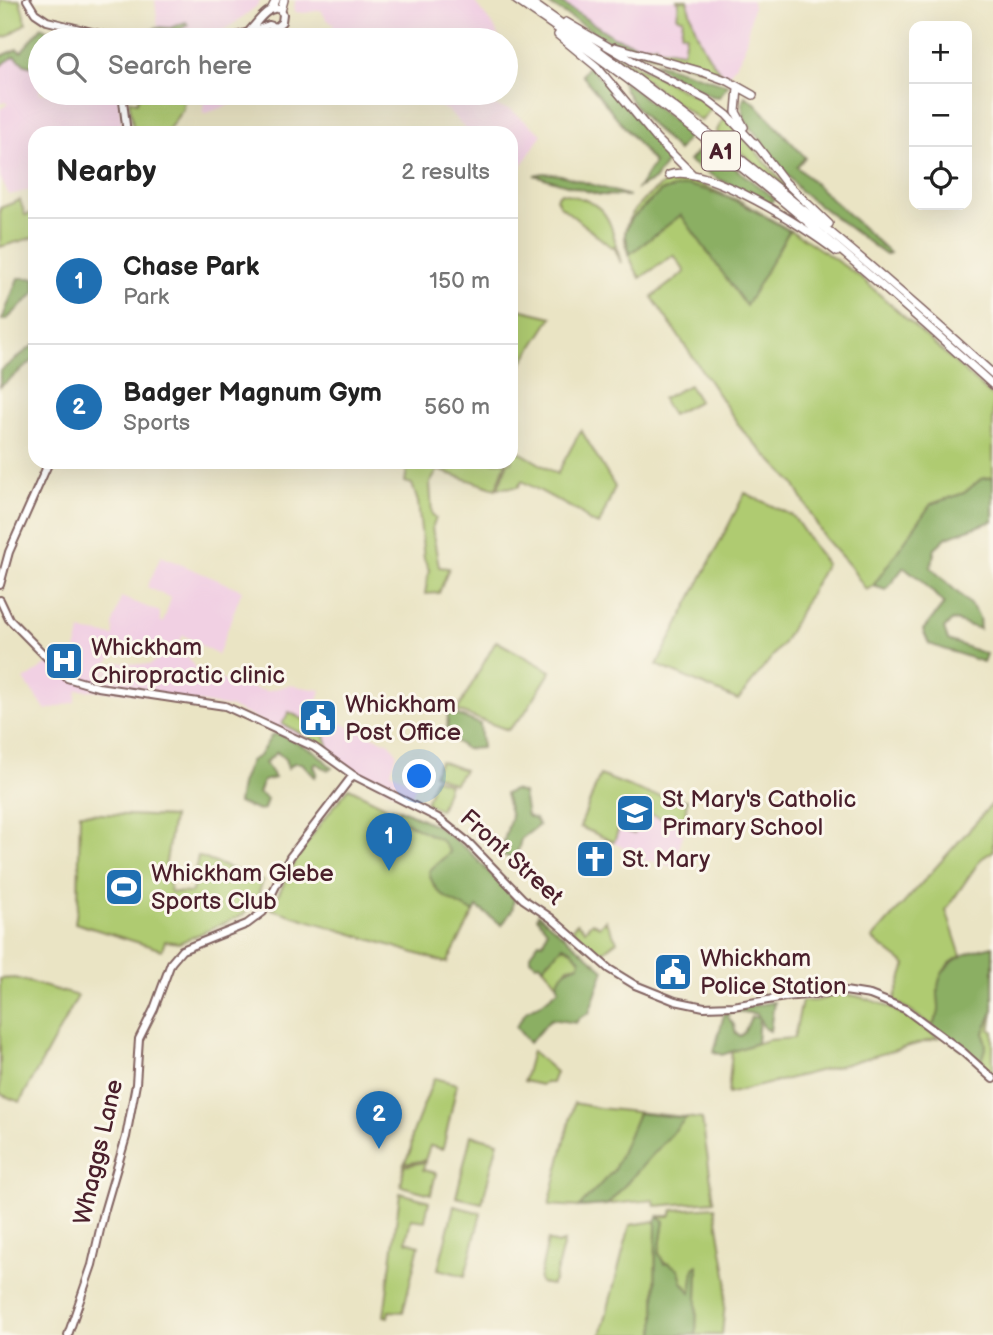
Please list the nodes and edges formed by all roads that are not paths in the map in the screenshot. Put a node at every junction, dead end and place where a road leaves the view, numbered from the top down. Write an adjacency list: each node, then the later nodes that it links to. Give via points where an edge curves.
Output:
1 (27, 0): 10 (main road, via 47,21)
2 (276, 0): 6 (highway)
3 (284, 0): 7 (highway)
4 (516, 0): 5 (highway, A1)
5 (530, 4): 13 (highway); 20 (highway, via 597,67 656,138); 21 (highway, A1, via 720,141); 22 (highway, A1, via 716,147)
6 (272, 8): 7 (main road); 8 (main road)
7 (281, 11): 9 (main road, via 282,24)
8 (265, 15): 9 (main road); 11 (main road)
9 (269, 25): 12 (main road)
10 (72, 28)
11 (252, 28)
12 (258, 28)
13 (588, 36): 15 (highway, via 706,73); 18 (highway, via 706,99)
14 (738, 88): 18 (highway, via 738,119)
15 (753, 95)
16 (124, 105): 17 (main road)
17 (126, 126)
18 (757, 147): 21 (highway, via 797,194)
19 (669, 175): 20 (highway)
20 (694, 175): 22 (highway, via 795,222)
21 (894, 286): 23 (highway, A1)
22 (905, 307): 24 (highway, A1)
23 (993, 374)
24 (993, 386)
25 (46, 469): 26 (main road)
26 (0, 585)
27 (0, 600): 28 (main road, Front Street, via 9,618 63,675 98,687 225,706 314,747)
28 (353, 775): 29 (main road, Front Street, via 446,823 523,899 615,973 645,989 690,1005 722,1007 845,991 870,995 905,1009); 30 (main road, Whaggs Lane, via 290,857 263,912 247,924 178,953 171,963 139,1039 126,1137)
29 (993, 1079)
30 (68, 1335)

